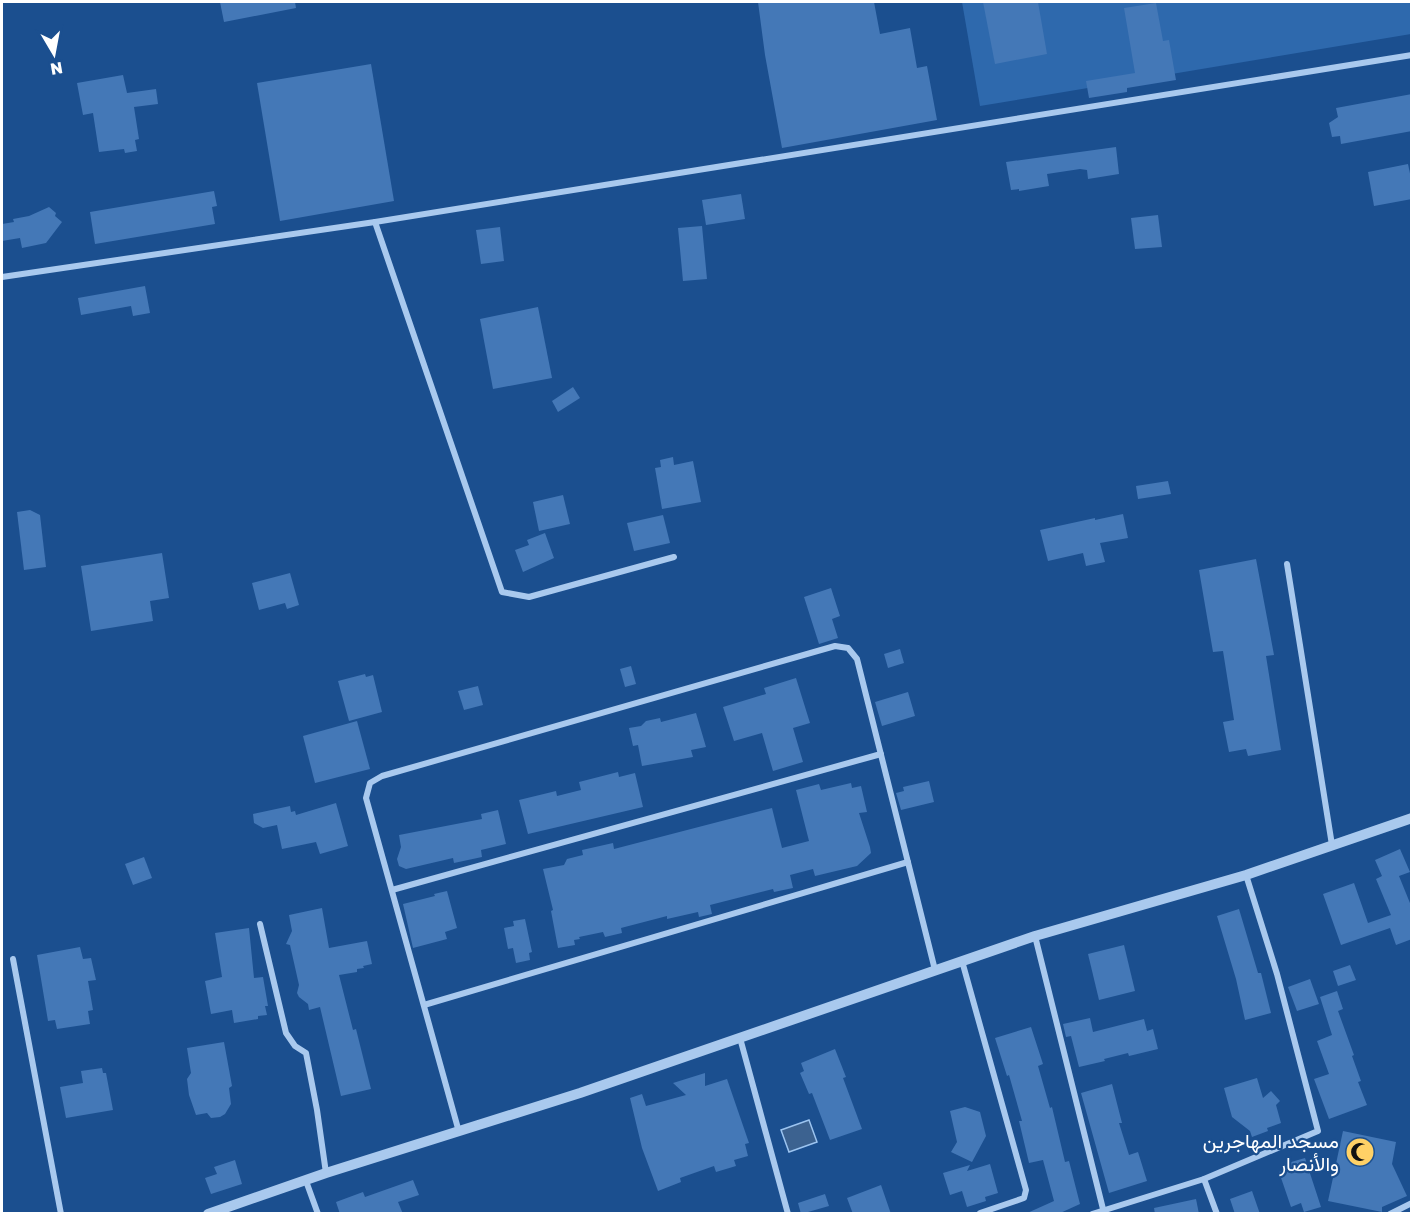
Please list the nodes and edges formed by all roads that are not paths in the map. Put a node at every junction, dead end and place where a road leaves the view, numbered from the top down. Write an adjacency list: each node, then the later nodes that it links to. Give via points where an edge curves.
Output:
1 (1412, 55): 2 (street)
2 (375, 222): 3 (street); 4 (street, via 502,592 529,597)
3 (2, 277)
4 (674, 557)
5 (1287, 564): 8 (street)
6 (881, 754): 9 (street); 11 (street); 11 (street, via 857,659 848,648 835,646 382,776 370,783 366,798)
7 (1411, 818): 8 (street)
8 (1332, 845): 10 (street)
9 (908, 862): 16 (street); 17 (street)
10 (1246, 875): 13 (street); 21 (street, via 1277,974 1318,1131)
11 (392, 890): 17 (street)
12 (260, 924): 20 (street, via 286,1033 306,1053)
13 (1035, 936): 15 (street); 24 (street)
14 (13, 959): 26 (street)
15 (962, 962): 16 (street); 25 (street, via 1026,1190 1024,1198)
16 (935, 970): 18 (street)
17 (424, 1005): 19 (street)
18 (740, 1038): 19 (street); 29 (street)
19 (459, 1132): 20 (street)
20 (326, 1173): 22 (street)
21 (1204, 1179): 24 (street); 31 (street)
22 (306, 1181): 27 (street); 28 (street)
23 (1412, 1203): 32 (street)
24 (1102, 1209): 30 (street)
25 (980, 1213)
26 (61, 1214)
27 (208, 1214)
28 (318, 1214)
29 (788, 1214)
30 (1092, 1214)
31 (1217, 1214)
32 (1390, 1214)

